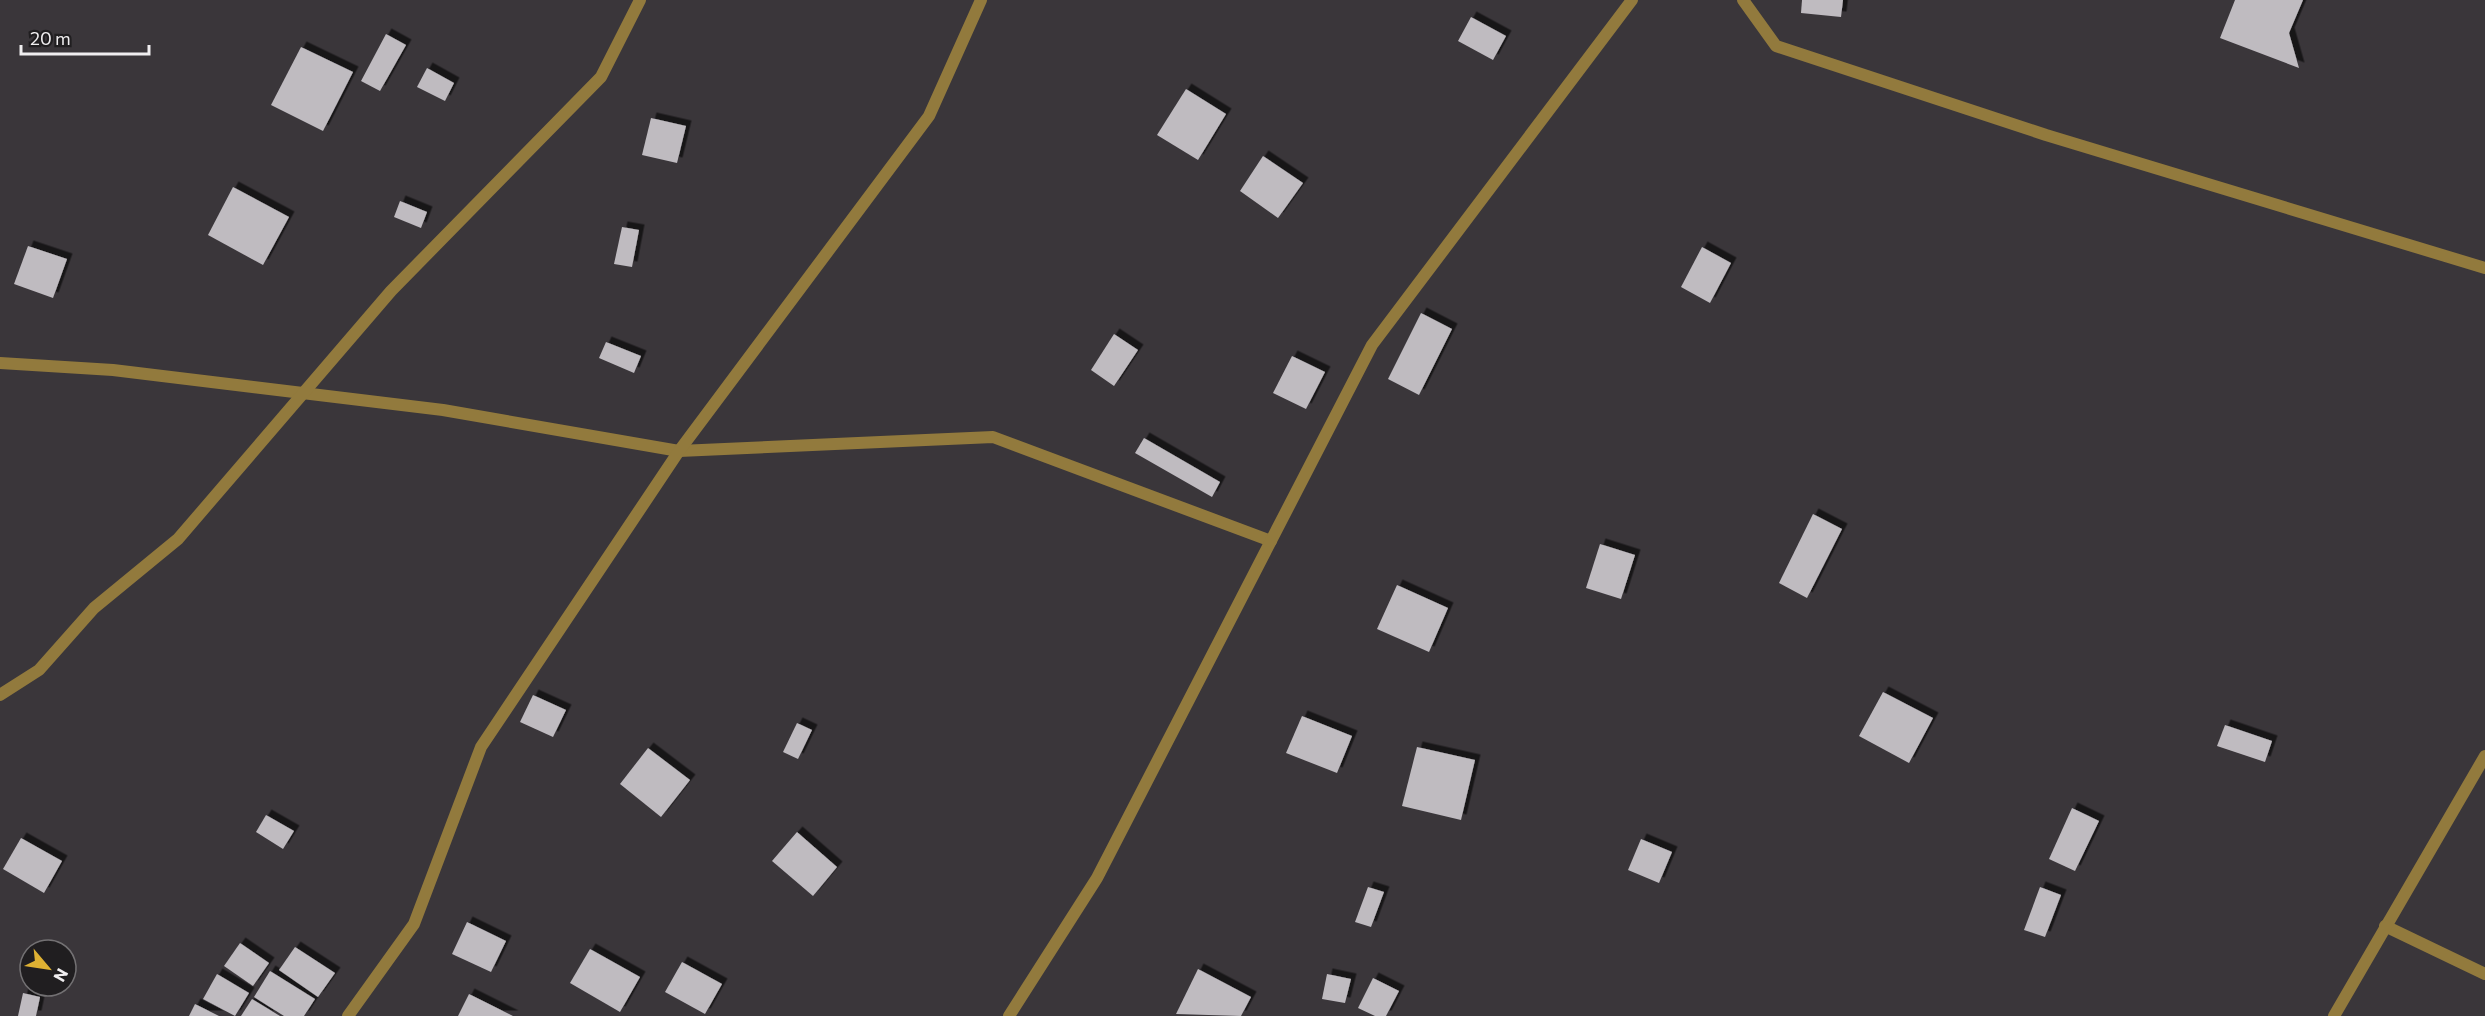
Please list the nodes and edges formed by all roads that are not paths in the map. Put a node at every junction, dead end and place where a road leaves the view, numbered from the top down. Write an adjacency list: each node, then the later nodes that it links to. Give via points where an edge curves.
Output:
1 (640, 0): 7 (street, via 601,77 391,291)
2 (981, 0): 8 (street, via 929,116)
3 (1632, 0): 9 (street, via 1372,345)
4 (1743, 0): 5 (street, via 1776,46 2046,135)
5 (2485, 268)
6 (0, 363): 7 (street, via 113,370)
7 (302, 394): 8 (street, via 443,410); 10 (street, via 178,539 94,608 39,670)
8 (679, 451): 9 (street, via 993,437); 14 (street, via 481,747 414,924)
9 (1271, 541): 15 (street, via 1097,878)
10 (0, 695)
11 (2485, 756): 12 (street)
12 (2385, 926): 13 (street); 16 (street)
13 (2485, 974)
14 (348, 1016)
15 (1009, 1016)
16 (2334, 1016)

